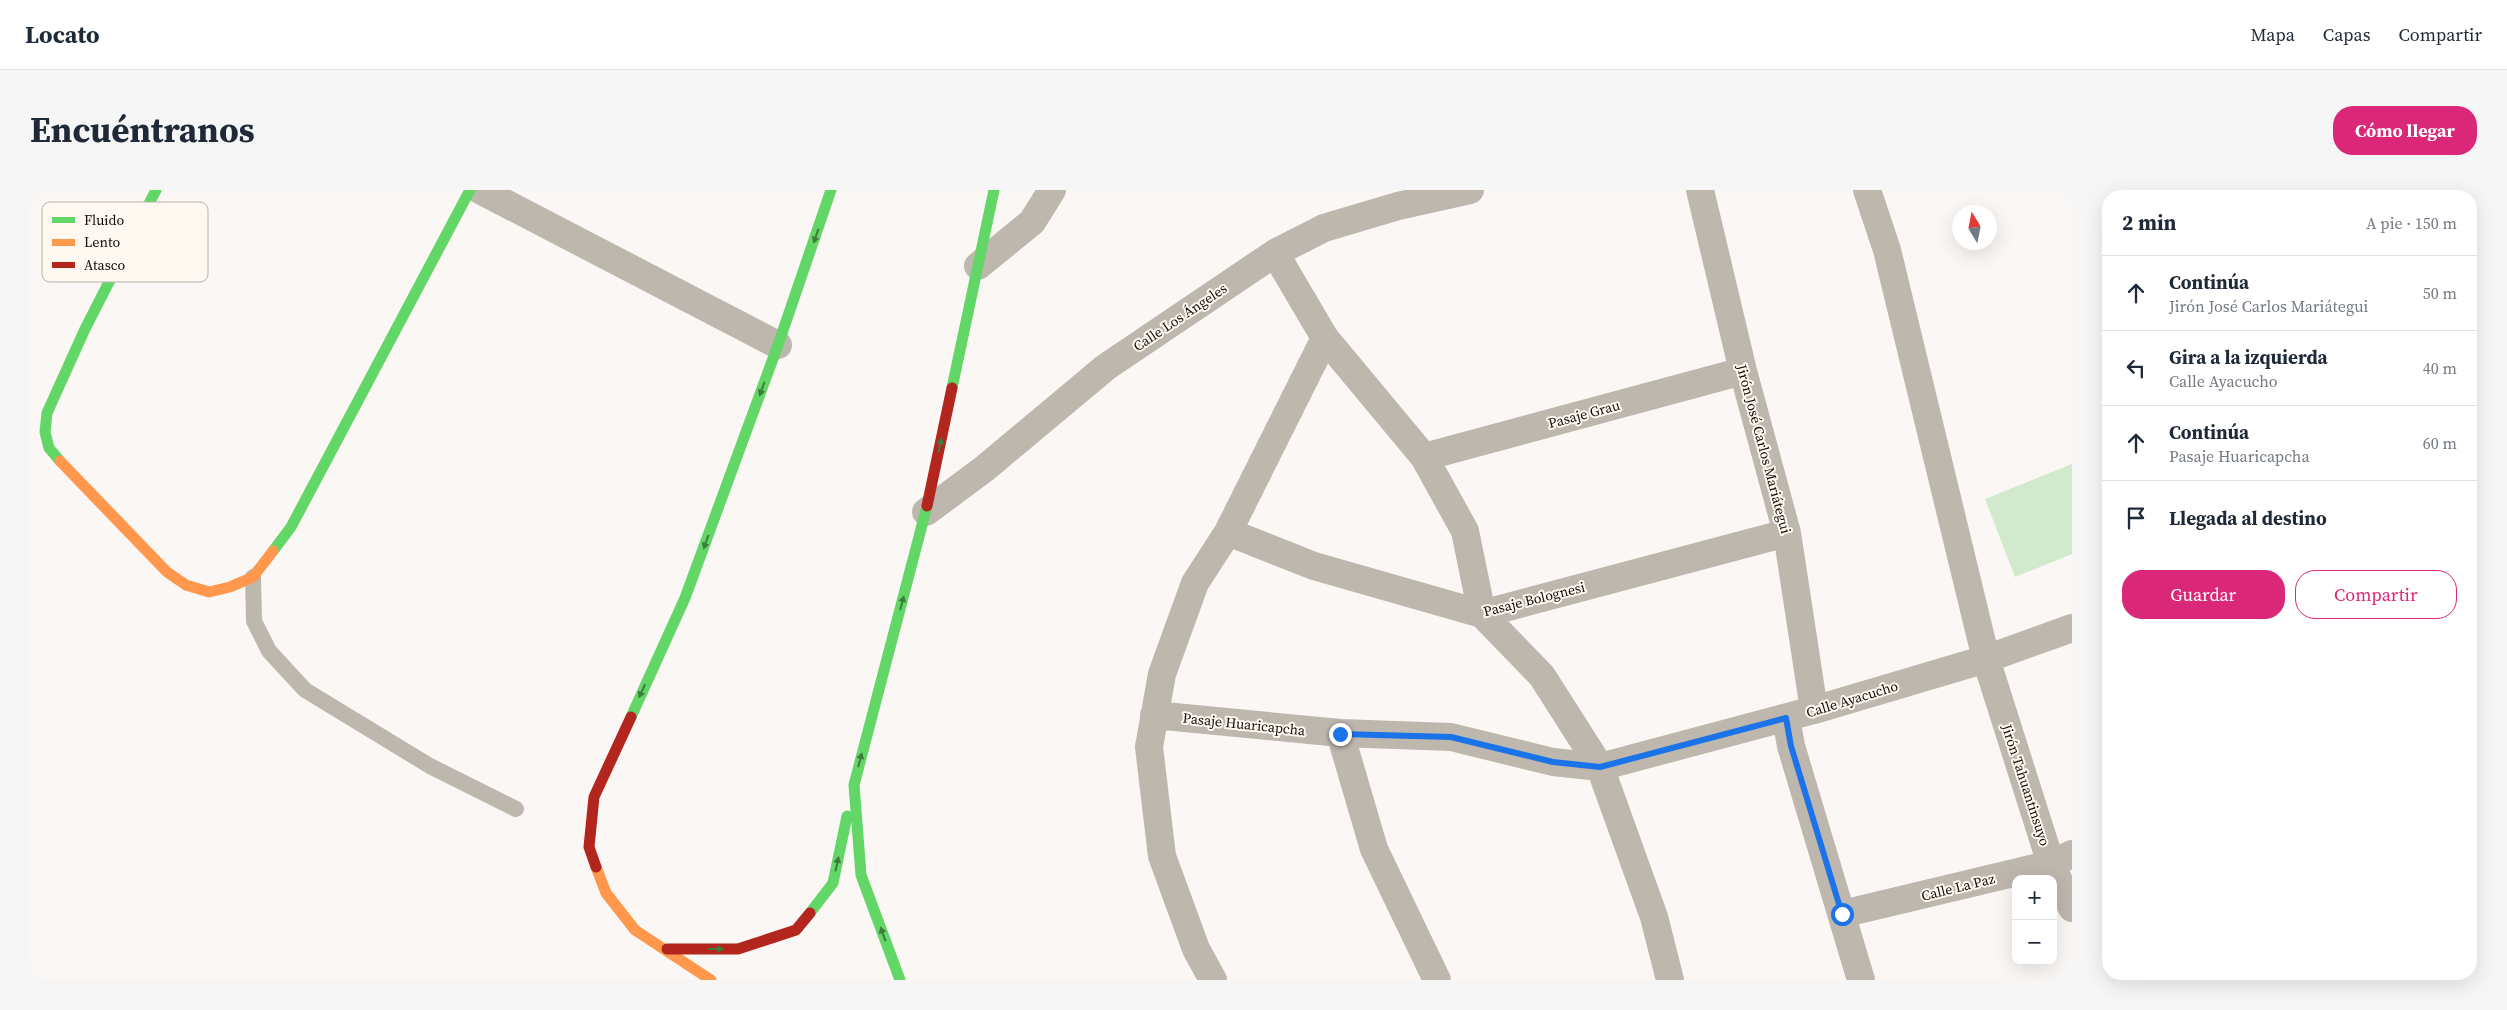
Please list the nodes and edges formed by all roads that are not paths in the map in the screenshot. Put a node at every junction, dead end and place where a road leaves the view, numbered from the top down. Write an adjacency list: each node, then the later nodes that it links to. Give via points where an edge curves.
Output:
1 (156, 190): 10 (street)
2 (470, 190): 21 (street, via 291,527)
3 (480, 190): 15 (street)
4 (831, 190): 15 (street, one-way to 15)
5 (994, 190): 12 (street)
6 (1052, 190): 12 (street, via 1032,222)
7 (1470, 190): 11 (street, Calle Los Ángeles, via 1398,206 1324,228)
8 (1700, 190): 16 (street, Jirón José Carlos Mariátegui)
9 (1867, 190): 24 (street, Jirón Tahuantinsuyo, via 1887,250)
10 (150, 202)
11 (1275, 253): 14 (street); 18 (street, Calle Los Ángeles, via 1106,367 984,469)
12 (978, 266): 18 (street, one-way to 12)
13 (109, 282): 21 (street, via 47,413 45,432 48,448 167,572 186,585 209,592)
14 (1325, 338): 17 (street); 19 (street)
15 (778, 345): 35 (street, one-way to 35, via 685,598 594,797 589,847 606,893 635,930)
16 (1744, 371): 17 (street, Pasaje Grau); 20 (street, Jirón José Carlos Mariátegui)
17 (1424, 457): 22 (street, via 1465,531)
18 (926, 512): 30 (street, one-way to 18)
19 (1228, 532): 22 (street, Pasaje Bolognesi, via 1314,566); 26 (street, via 1195,583 1162,674)
20 (1787, 533): 22 (street, Pasaje Bolognesi); 25 (street, Jirón José Carlos Mariátegui)
21 (253, 577): 31 (lane, via 254,621 269,651 305,690 430,766)
22 (1482, 614): 29 (street, via 1542,676)
23 (2072, 628): 24 (street, Calle Ayacucho)
24 (1986, 659): 25 (street, Calle Ayacucho); 32 (street, Jirón Tahuantinsuyo)
25 (1814, 710): 27 (street, Calle Ayacucho)
26 (1154, 715): 28 (street, Pasaje Huaricapcha); 38 (street, via 1149,747 1162,856 1196,949)
27 (1786, 718): 29 (street, Calle Ayacucho); 34 (street, via 1791,746)
28 (1340, 734): 29 (street, Pasaje Huaricapcha, via 1451,737 1553,762); 39 (street, via 1374,849)
29 (1600, 767): 40 (street, via 1654,916)
30 (854, 785): 35 (street, one-way to 30, via 738,949 796,930 834,882); 37 (street, one-way to 30, via 861,875)
31 (516, 808)
32 (2061, 859): 33 (street, Jirón Tahuantinsuyo); 34 (street, Calle La Paz)
33 (2072, 908)
34 (1842, 914): 41 (street)
35 (667, 949): 36 (street)
36 (711, 980)
37 (900, 980)
38 (1213, 980)
39 (1437, 980)
40 (1670, 980)
41 (1861, 980)

